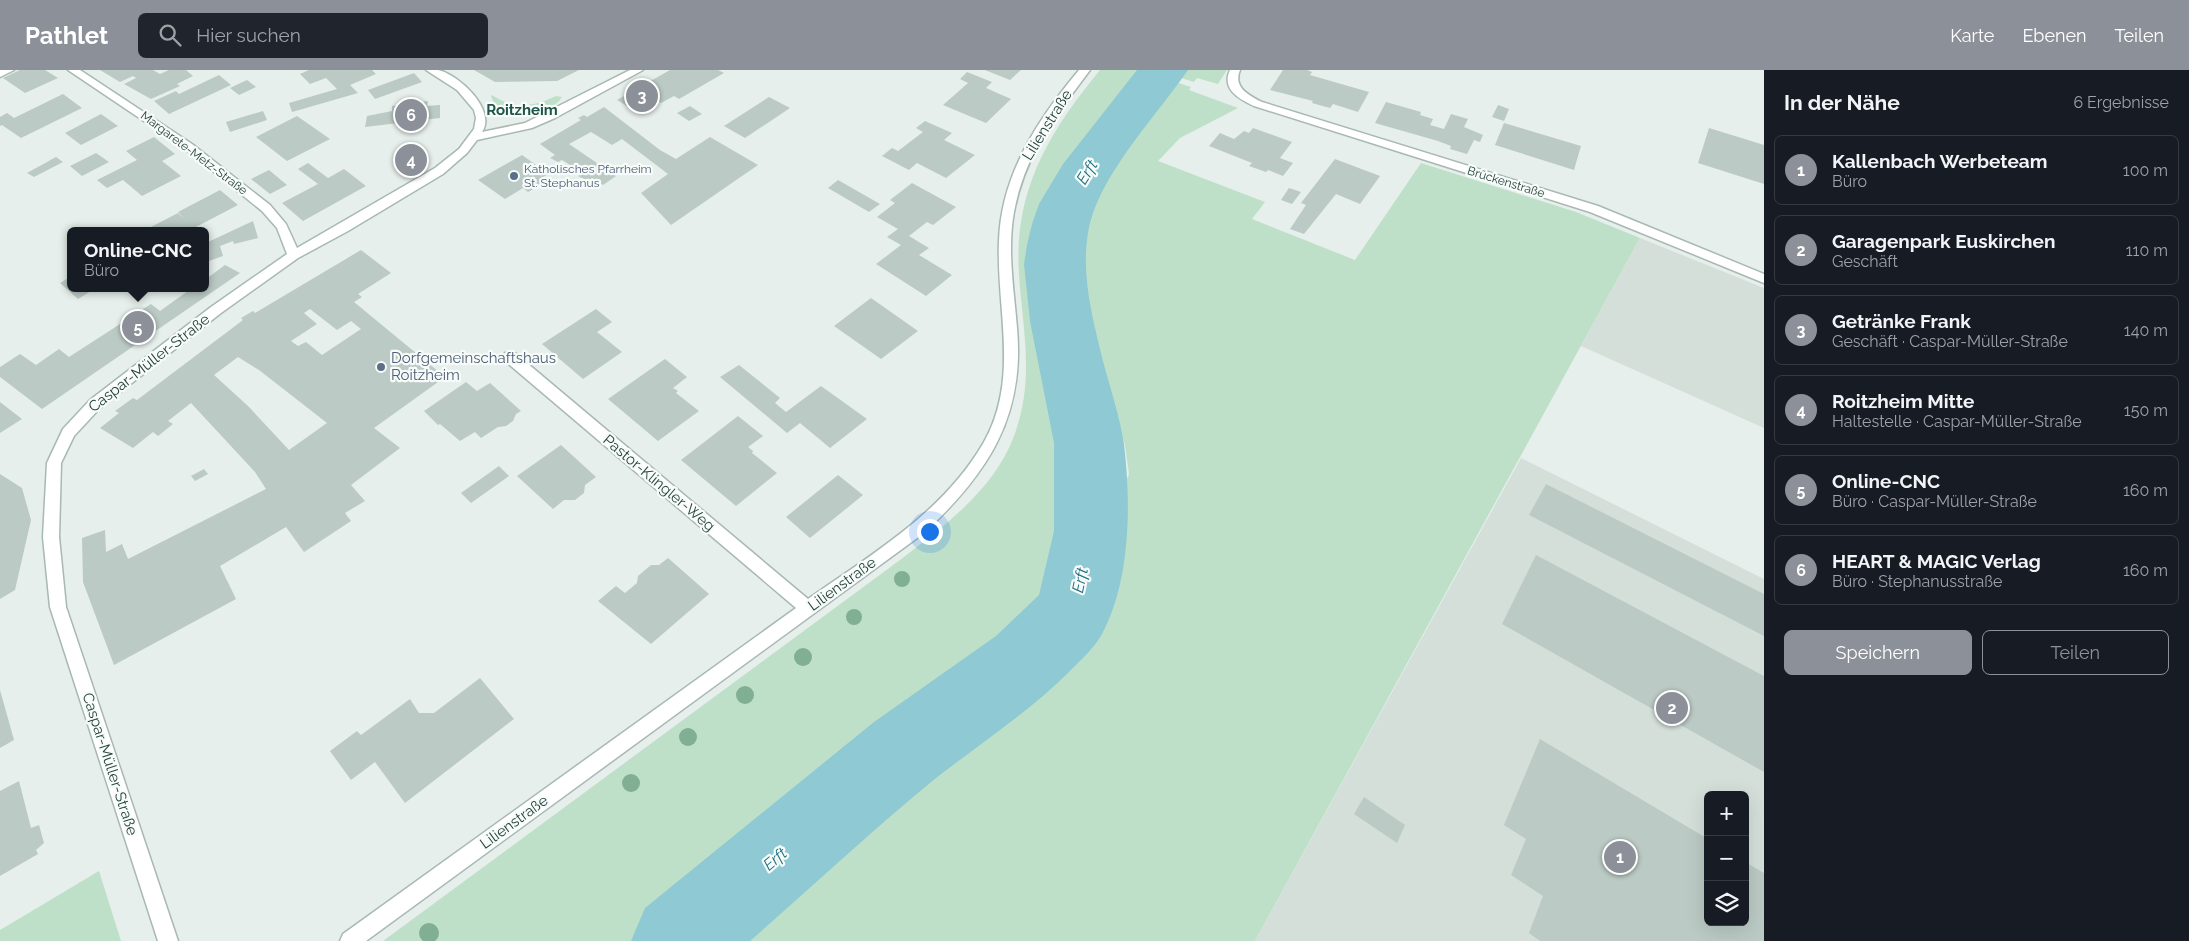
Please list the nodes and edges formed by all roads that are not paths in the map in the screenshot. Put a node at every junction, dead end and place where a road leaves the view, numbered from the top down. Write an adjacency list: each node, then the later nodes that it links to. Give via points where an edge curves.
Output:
1 (10, 70): 7 (street)
2 (73, 70): 9 (street, Margarete-Metz-Straße, via 188,146 266,208 282,227)
3 (431, 70): 8 (street, via 461,88 479,110 481,118)
4 (638, 70): 8 (street, via 528,126)
5 (1085, 70): 12 (street, Lilienstraße, via 1034,141 1014,184 1004,239 1011,383 995,439 973,474 937,512)
6 (1235, 70): 10 (street, Brückenstraße, via 1232,75 1234,87 1244,98 1594,210)
7 (0, 74)
8 (475, 137): 9 (street, Caspar-Müller-Straße, via 439,171)
9 (294, 255): 13 (street, Caspar-Müller-Straße, via 232,298 95,404 68,433 54,463 50,537 58,606)
10 (1764, 279)
11 (510, 357): 12 (street, Pastor-Klingler-Weg)
12 (808, 609): 14 (street, Lilienstraße)
13 (168, 941)
14 (350, 941)

